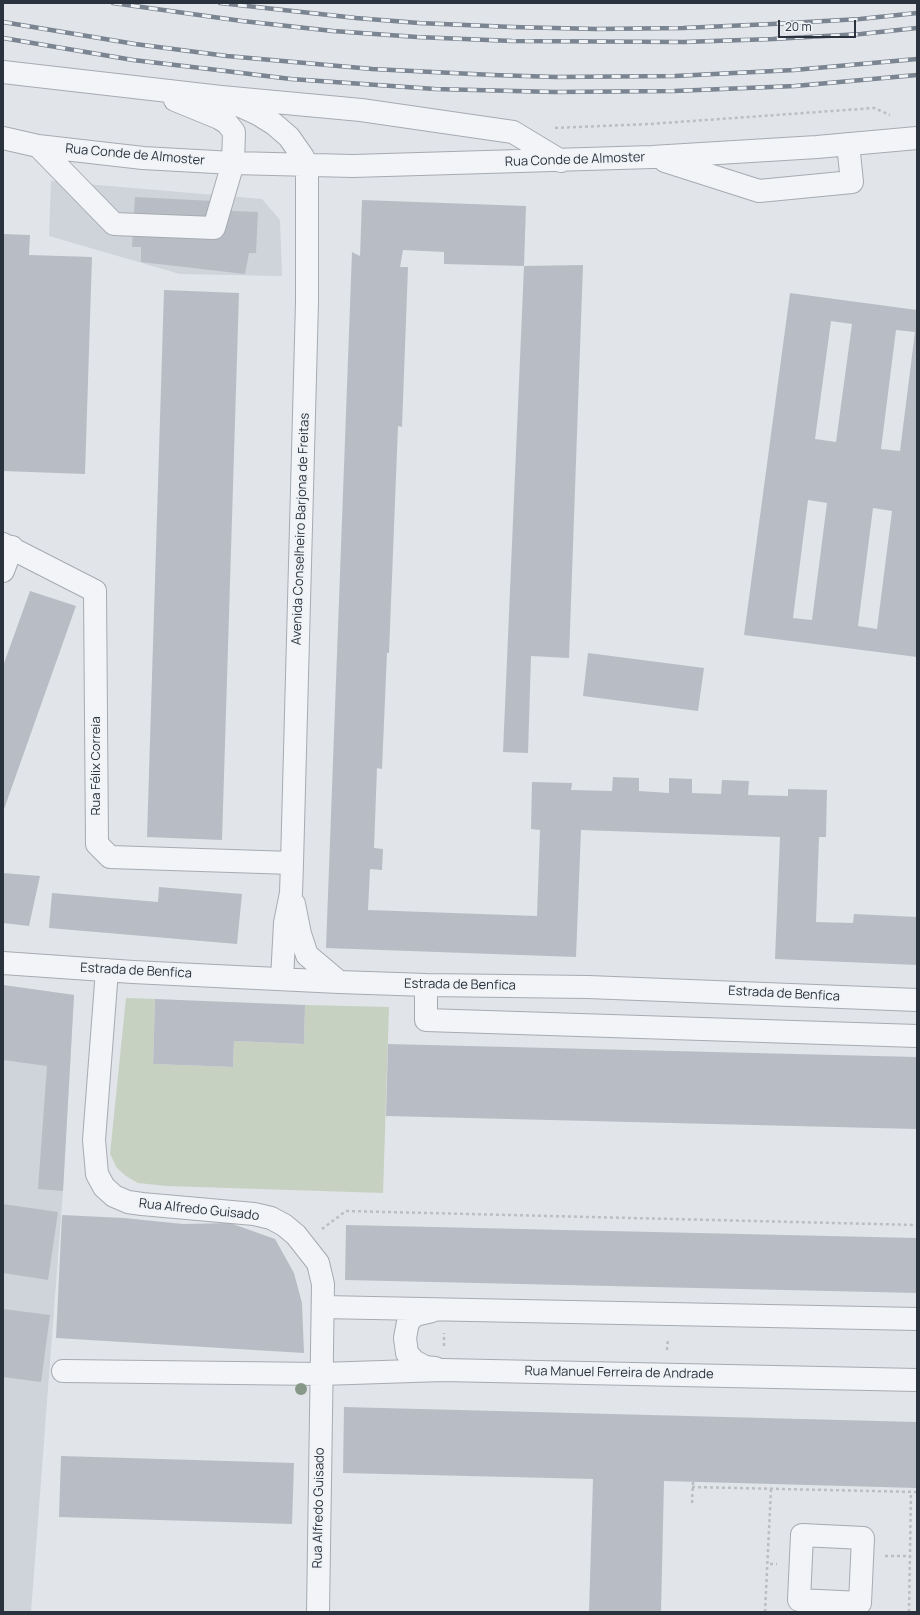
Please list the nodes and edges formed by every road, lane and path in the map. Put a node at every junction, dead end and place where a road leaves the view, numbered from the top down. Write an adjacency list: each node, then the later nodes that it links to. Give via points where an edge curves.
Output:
1 (3, 72): 2 (street)
2 (148, 89): 3 (street); 10 (street, via 227,123 234,132)
3 (221, 97): 9 (street, via 361,110 513,132); 11 (street, via 274,124 289,137)
4 (3, 138): 7 (street, Rua Conde de Almoster)
5 (917, 138): 6 (street, Rua Conde de Almoster)
6 (848, 144): 8 (street, Rua Conde de Almoster); 8 (street, via 852,182 759,191)
7 (38, 146): 10 (street, Rua Conde de Almoster, via 143,158); 10 (street, Rua Conde de Almoster, via 114,224 214,228)
8 (652, 157): 9 (street, Rua Conde de Almoster)
9 (561, 161): 11 (street, Rua Conde de Almoster)
10 (233, 163): 11 (street, Rua Conde de Almoster)
11 (308, 166): 14 (street, Avenida Conselheiro Barjona de Freitas, via 307,302)
12 (7, 546): 13 (street); 14 (street, Rua Félix Correia, via 95,591 97,844 110,857)
13 (3, 571)
14 (292, 863): 15 (street, Avenida Conselheiro Barjona de Freitas)
15 (292, 893): 18 (street, Avenida Conselheiro Barjona de Freitas, via 285,923); 19 (street, Avenida Conselheiro Barjona de Freitas, via 307,955)
16 (3, 963): 17 (street, Estrada de Benfica)
17 (107, 970): 18 (street, Estrada de Benfica); 25 (street, Rua Alfredo Guisado, via 94,1140 97,1174 104,1187 114,1196 128,1202 254,1214 284,1225 296,1235 318,1264 323,1284)
18 (282, 979): 19 (street, Estrada de Benfica)
19 (339, 982): 20 (street, Estrada de Benfica)
20 (426, 985): 21 (street, Estrada de Benfica, via 588,987); 22 (street, via 426,1020)
21 (917, 1000)
22 (917, 1036)
23 (917, 1225): 24 (path, via 346,1211)
24 (321, 1230)
25 (323, 1307): 26 (street); 32 (street, Rua Alfredo Guisado)
26 (445, 1310): 27 (street); 30 (street, via 415,1315 408,1322 405,1338 408,1353 414,1361 424,1367)
27 (917, 1319)
28 (668, 1335): 29 (path)
29 (667, 1357)
30 (443, 1370): 32 (street, Rua Manuel Ferreira de Andrade); 33 (street, Rua Manuel Ferreira de Andrade)
31 (63, 1372): 32 (street, Rua Manuel Ferreira de Andrade)
32 (321, 1374): 40 (street, Rua Alfredo Guisado)
33 (917, 1380)
34 (693, 1482): 35 (path)
35 (692, 1487): 36 (path); 39 (path)
36 (771, 1489): 37 (path); 41 (path)
37 (911, 1492): 38 (path); 42 (path)
38 (917, 1492)
39 (692, 1503)
40 (318, 1612)
41 (765, 1612)
42 (909, 1612)

